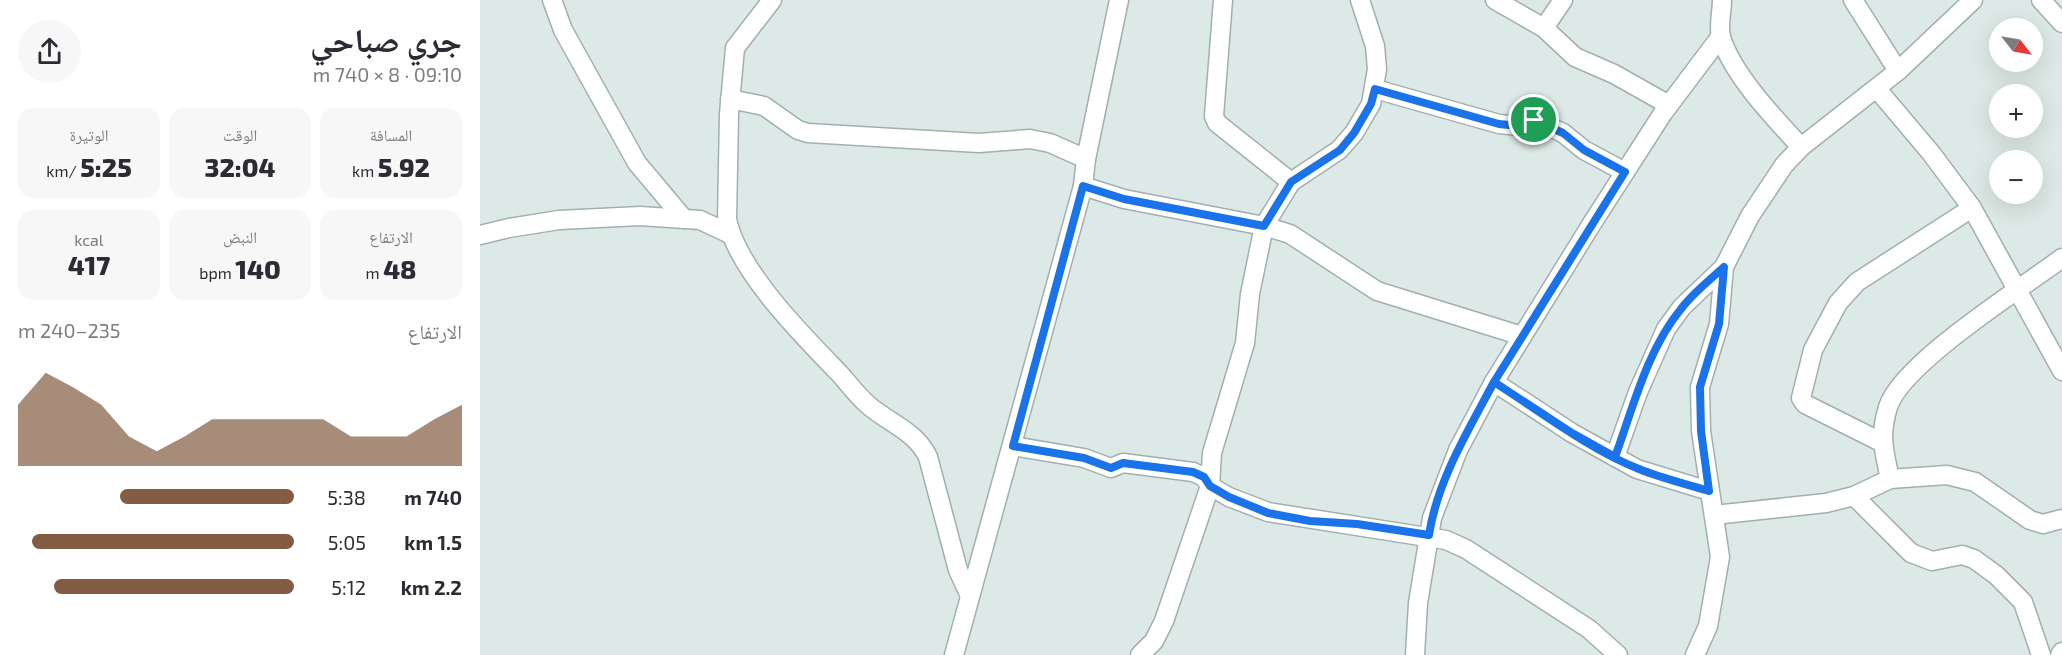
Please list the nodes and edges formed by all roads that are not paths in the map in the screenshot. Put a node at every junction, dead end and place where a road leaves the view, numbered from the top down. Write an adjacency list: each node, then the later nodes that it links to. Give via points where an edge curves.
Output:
1 (552, 0): 26 (street, via 563,30 637,163)
2 (772, 0): 18 (street, via 735,48)
3 (1119, 0): 21 (street)
4 (1223, 0): 23 (street, via 1214,116 1217,123)
5 (1360, 0): 16 (street, via 1375,46)
6 (1495, 0): 13 (street)
7 (1563, 0): 13 (street)
8 (1722, 0): 14 (street)
9 (1852, 0): 15 (street)
10 (1973, 0): 15 (street)
11 (2041, 0): 12 (street)
12 (2062, 23)
13 (1544, 28): 19 (street, via 1575,57)
14 (1721, 36): 19 (street); 20 (street, via 1748,85)
15 (1898, 71): 17 (street)
16 (1375, 89): 22 (street, via 1499,124 1519,126 1534,120 1563,133 1584,150); 23 (street, via 1366,114 1340,150)
17 (1877, 89): 20 (street); 25 (street)
18 (730, 99): 21 (street, via 764,106 808,133 979,143 1030,139); 28 (street)
19 (1669, 105): 22 (street)
20 (1801, 147): 31 (street, via 1750,216)
21 (1086, 159): 24 (street)
22 (1625, 172): 33 (street)
23 (1291, 182): 27 (street)
24 (1083, 186): 27 (street, via 1124,199); 37 (street)
25 (1972, 208): 32 (street); 36 (street, via 1857,282 1838,303 1812,350 1801,398 1805,404)
26 (684, 219): 28 (street, via 700,220); 29 (street, via 640,216 559,220)
27 (1264, 226): 33 (street, via 1309,245 1377,291); 40 (street, via 1245,343 1212,453)
28 (730, 234): 46 (street, via 792,325 867,404 921,444 928,457 958,570)
29 (480, 235)
30 (2062, 258): 32 (street)
31 (1724, 267): 38 (street, via 1682,307 1666,329); 41 (street, via 1719,324 1700,387)
32 (2018, 291): 34 (street); 36 (street, via 1949,339 1898,388 1889,406)
33 (1522, 336): 35 (street)
34 (2062, 371)
35 (1494, 382): 38 (street); 45 (street, via 1458,450)
36 (1881, 442): 39 (street)
37 (1013, 446): 40 (street, via 1084,458 1111,468 1123,463 1193,472 1204,477); 46 (street)
38 (1615, 457): 41 (street, via 1638,469)
39 (1890, 479): 42 (street); 44 (street, via 1947,475 1962,478 1976,482 2043,525)
40 (1210, 486): 45 (street, via 1268,513); 48 (street, via 1164,621 1155,641)
41 (1709, 491): 43 (street)
42 (1854, 496): 43 (street, via 1826,503); 52 (street, via 1911,553 1932,561 1962,555 1996,575 2023,602)
43 (1714, 515): 51 (street, via 1720,557 1708,626)
44 (2062, 519)
45 (1429, 535): 49 (street, via 1418,603); 50 (street, via 1475,554 1589,629)
46 (969, 594): 47 (street)
47 (954, 655)
48 (1140, 655)
49 (1415, 655)
50 (1618, 655)
51 (1695, 655)
52 (2041, 655)

